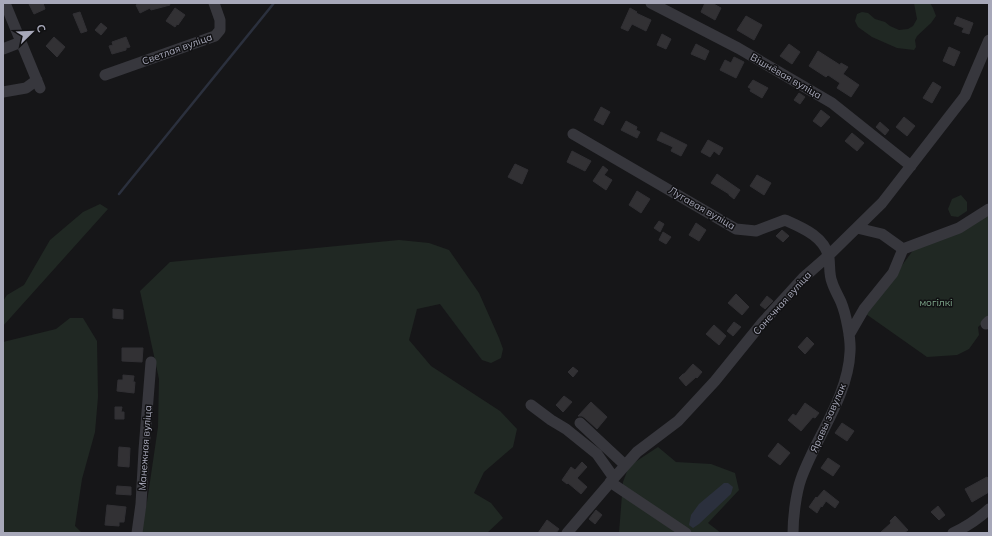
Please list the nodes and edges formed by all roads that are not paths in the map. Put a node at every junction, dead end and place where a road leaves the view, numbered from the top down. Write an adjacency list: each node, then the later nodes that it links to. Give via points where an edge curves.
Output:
1 (4, 3): 5 (street)
2 (214, 3): 7 (street, Светлая вуліца, via 220,20 220,30 215,36)
3 (651, 3): 10 (street, Вішнёвая вуліца, via 738,48 832,103)
4 (989, 40): 10 (street, Сонечная вуліца, via 965,96)
5 (21, 42): 6 (street); 8 (street, via 38,84)
6 (3, 49)
7 (105, 75)
8 (3, 92)
9 (573, 134): 14 (street, Лугавая вуліца, via 736,229 756,231 785,220 805,229 821,242)
10 (911, 166): 12 (street, Сонечная вуліца, via 882,203)
11 (989, 210): 13 (street, via 960,228)
12 (857, 228): 13 (street, via 882,234); 14 (street, Сонечная вуліца)
13 (903, 248): 15 (street, via 893,273 864,309)
14 (828, 256): 15 (street, Яравы завулак, via 832,282 841,303); 19 (street, Сонечная вуліца, via 803,278 762,323 715,381 678,421 637,452)
15 (849, 335): 25 (street, Яравы завулак, via 847,374 800,480)
16 (152, 362): 22 (street, Манежная вуліца)
17 (531, 406): 20 (street, via 597,454)
18 (580, 423): 19 (street)
19 (625, 465): 20 (street, Сонечная вуліца)
20 (612, 480): 23 (street, Сонечная вуліца); 24 (street)
21 (989, 509): 26 (street)
22 (137, 533)
23 (568, 533)
24 (686, 533)
25 (793, 533)
26 (953, 533)

